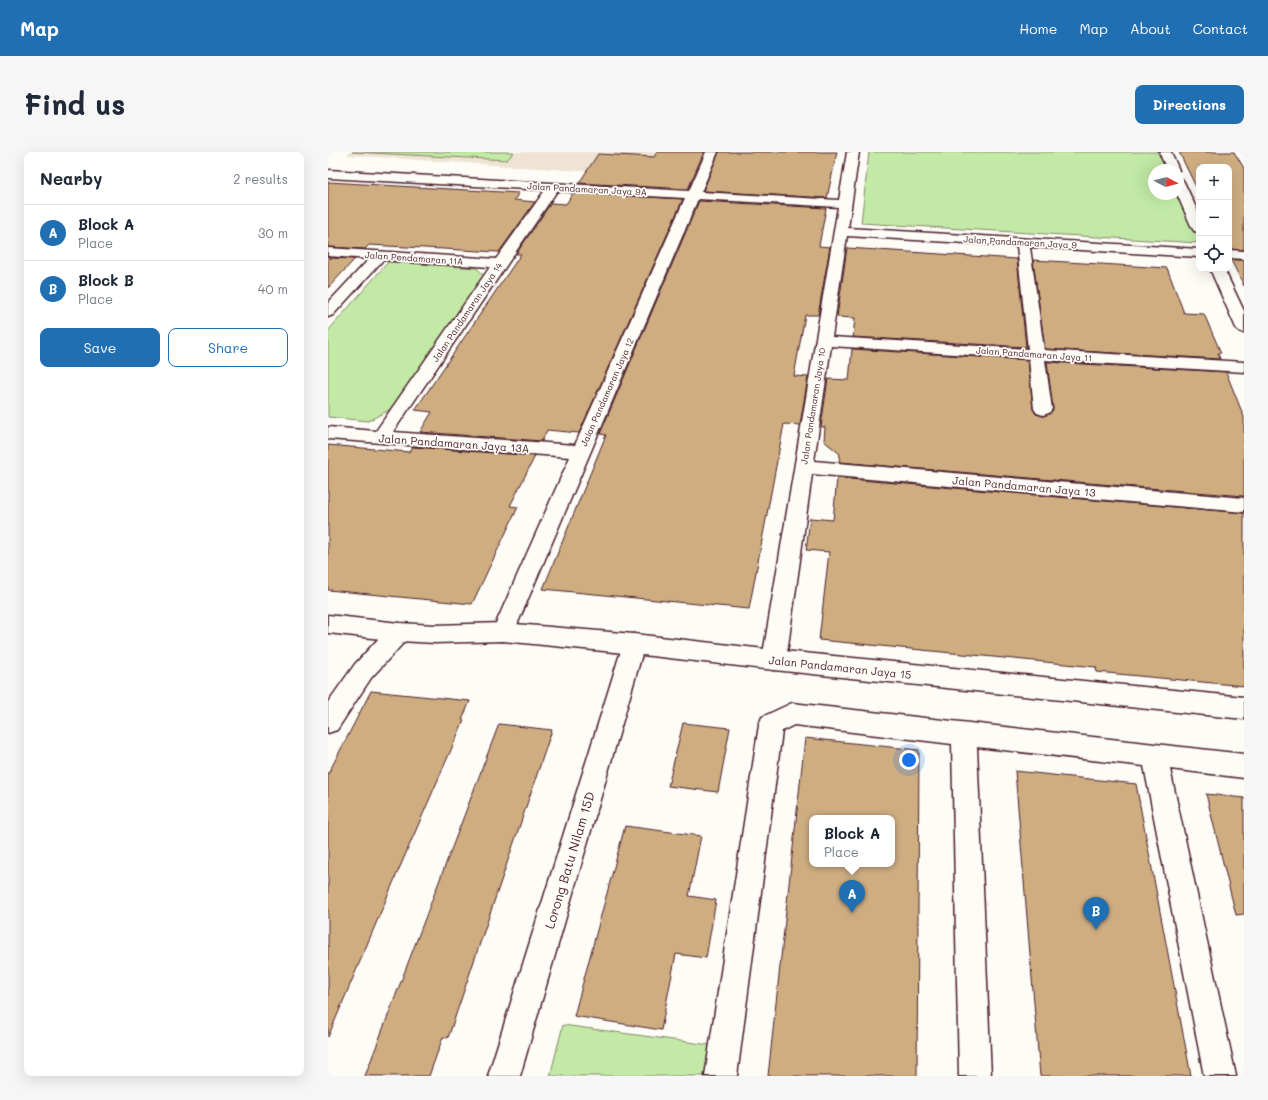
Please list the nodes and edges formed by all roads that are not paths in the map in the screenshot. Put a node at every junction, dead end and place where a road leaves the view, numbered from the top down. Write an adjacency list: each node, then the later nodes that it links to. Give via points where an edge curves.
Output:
1 (712, 152): 7 (street, Jalan Pandamaran Jaya 12)
2 (853, 152): 9 (street, Jalan Pandamaran Jaya 10)
3 (1164, 152): 4 (street)
4 (1170, 164)
5 (328, 174): 6 (street, Jalan Pandamaran Jaya 9A)
6 (554, 187): 7 (street, Jalan Pandamaran Jaya 9A); 18 (street, Jalan Pandamaran Jaya 14)
7 (693, 195): 9 (street, Jalan Pandamaran Jaya 9A); 28 (street, Jalan Pandamaran Jaya 12)
8 (1184, 195): 10 (street)
9 (845, 204): 11 (street, Jalan Pandamaran Jaya 10)
10 (1196, 221)
11 (841, 232): 12 (street, Jalan Pandamaran Jaya 9); 22 (street, Jalan Pandamaran Jaya 10)
12 (1023, 242): 14 (street, Jalan Pandamaran Jaya 9); 23 (street)
13 (328, 252): 16 (street, Jalan Pendamaran 11A)
14 (1196, 253)
15 (1232, 254): 17 (street)
16 (380, 255): 18 (street, Jalan Pendamaran 11A); 20 (street)
17 (1244, 255)
18 (500, 263): 27 (street, Jalan Pandamaran Jaya 14)
19 (1218, 272): 21 (street)
20 (328, 312)
21 (1244, 328)
22 (824, 341): 23 (street, Jalan Pandamaran Jaya 11); 29 (street, Jalan Pandamaran Jaya 10)
23 (1037, 354): 24 (street, Jalan Pandamaran Jaya 11); 25 (street)
24 (1244, 367)
25 (1043, 409)
26 (328, 433): 27 (street, Jalan Pandamaran Jaya 13A)
27 (380, 438): 28 (street, Jalan Pandamaran Jaya 13A)
28 (581, 452): 33 (street, Jalan Pandamaran Jaya 12)
29 (804, 467): 30 (street, Jalan Pandamaran Jaya 13); 35 (street, Jalan Pandamaran Jaya 10)
30 (1244, 506)
31 (328, 624): 32 (street, Jalan Pandamaran Jaya 15)
32 (399, 632): 33 (street, Jalan Pandamaran Jaya 15); 37 (street, via 363,671)
33 (502, 632): 34 (street, Jalan Pandamaran Jaya 15)
34 (634, 644): 35 (street, Jalan Pandamaran Jaya 15); 41 (street, Lorong Batu Nilam 15D)
35 (774, 660): 36 (street, Jalan Pandamaran Jaya 15)
36 (1244, 708)
37 (328, 722)
38 (964, 734): 39 (street); 42 (street, via 792,714 771,725); 43 (street)
39 (1155, 756): 40 (street); 44 (street)
40 (1244, 766)
41 (504, 1076)
42 (721, 1076)
43 (975, 1076)
44 (1220, 1076)

